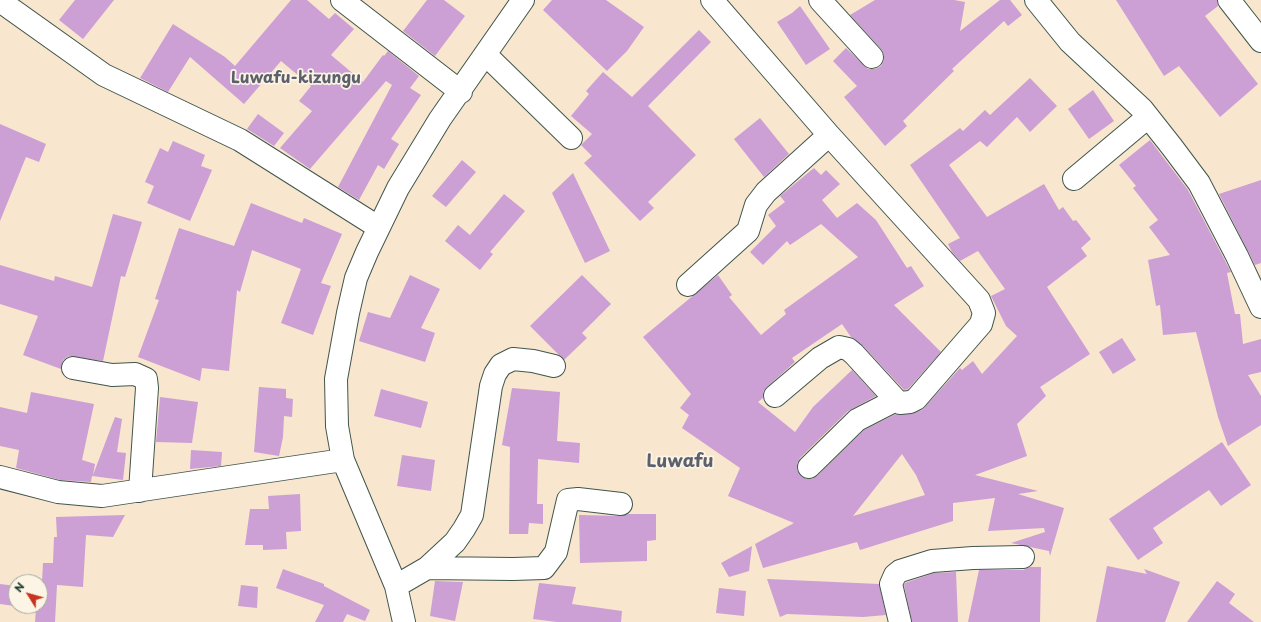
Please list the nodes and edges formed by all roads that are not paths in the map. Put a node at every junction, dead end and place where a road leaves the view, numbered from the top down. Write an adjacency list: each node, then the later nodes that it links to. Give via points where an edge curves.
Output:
1 (342, 0): 11 (street)
2 (523, 0): 9 (street)
3 (712, 0): 13 (street)
4 (820, 0): 10 (street)
5 (1036, 0): 12 (street, via 1070,42)
6 (1229, 0): 8 (street)
7 (0, 1): 16 (street, via 104,75 240,140)
8 (1261, 40)
9 (486, 55): 11 (street); 14 (street)
10 (872, 57)
11 (461, 92): 16 (street, via 419,152)
12 (1148, 117): 15 (street); 18 (street, via 1199,183)
13 (829, 135): 17 (street, via 766,192 756,205 748,231); 22 (street, via 982,305 984,313 980,324 916,399 905,403)
14 (571, 138)
15 (1074, 179)
16 (378, 227): 23 (street, via 356,278 336,379 337,426)
17 (688, 286)
18 (1261, 306)
19 (554, 366): 29 (street, via 532,360 513,359 500,365 491,386 472,515 454,542)
20 (73, 368): 26 (street, via 112,375 135,374 146,379)
21 (775, 396): 22 (street, via 820,358 839,347 854,354)
22 (896, 400): 24 (street, via 857,420)
23 (343, 460): 26 (street); 30 (street)
24 (809, 467)
25 (0, 477): 26 (street, via 58,492 102,496)
26 (140, 491)
27 (621, 504): 29 (street, via 568,500 556,552 544,568)
28 (1023, 557): 32 (street, via 932,561 900,571 891,584)
29 (427, 568): 30 (street)
30 (396, 586): 31 (street)
31 (404, 622)
32 (900, 622)

